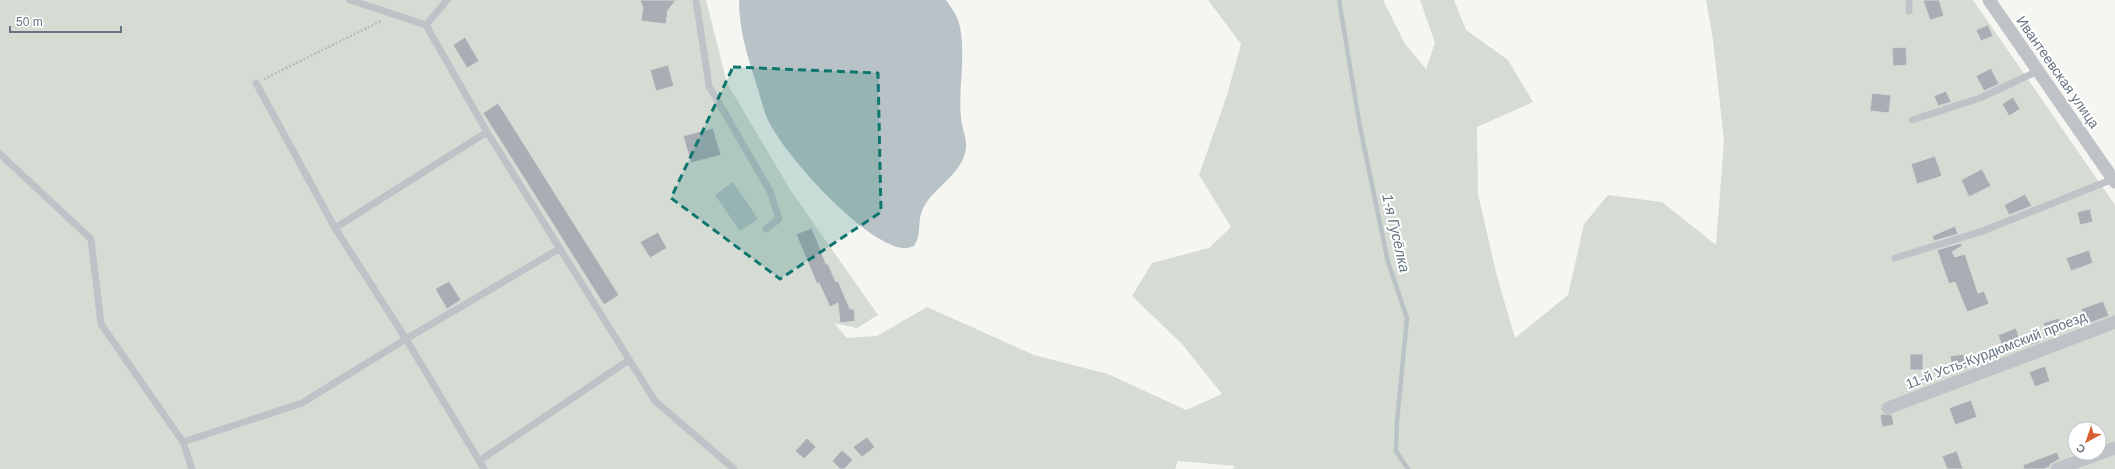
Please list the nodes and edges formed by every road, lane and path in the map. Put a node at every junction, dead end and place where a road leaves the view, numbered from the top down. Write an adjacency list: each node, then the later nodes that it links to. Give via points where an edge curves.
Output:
1 (350, 0): 7 (lane)
2 (447, 0): 8 (lane)
3 (696, 0): 16 (lane, via 709,86 770,190 779,219)
4 (1909, 0): 6 (lane)
5 (1989, 0): 9 (street, Ивантеевская улица)
6 (1909, 11)
7 (394, 14): 8 (lane); 10 (path)
8 (426, 25): 12 (lane)
9 (2038, 71): 11 (lane, via 1980,98); 14 (street, Ивантеевская улица)
10 (256, 83): 15 (lane)
11 (1912, 120)
12 (487, 132): 15 (lane); 17 (lane)
13 (0, 154): 23 (lane, via 91,239 101,324)
14 (2114, 181): 18 (lane, via 1983,231)
15 (335, 228): 20 (lane)
16 (766, 230)
17 (558, 249): 20 (lane); 21 (lane)
18 (1895, 258)
19 (2115, 322): 22 (street, 11-й Усть-Курдюмский проезд)
20 (406, 339): 23 (lane, via 302,403); 25 (lane)
21 (629, 360): 25 (lane); 26 (lane, via 655,401)
22 (1888, 408)
23 (183, 442): 27 (lane)
24 (2115, 448): 29 (street)
25 (479, 461): 28 (lane)
26 (728, 468)
27 (192, 469)
28 (484, 469)
29 (2057, 469)

